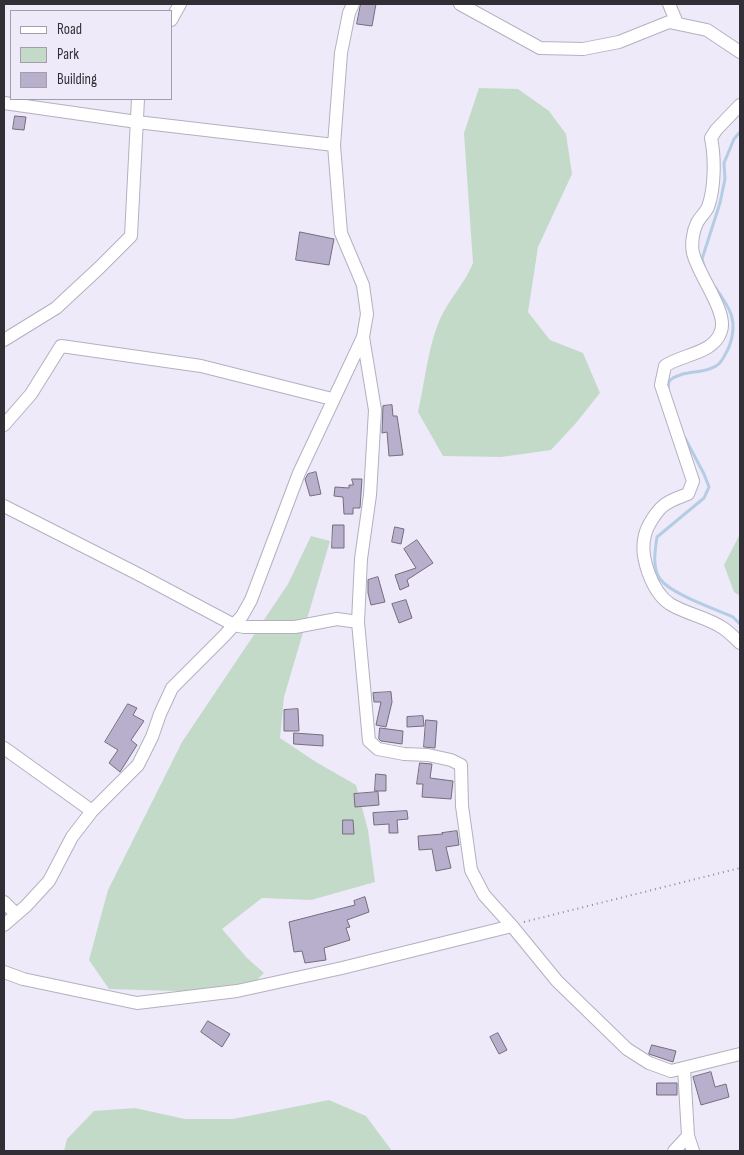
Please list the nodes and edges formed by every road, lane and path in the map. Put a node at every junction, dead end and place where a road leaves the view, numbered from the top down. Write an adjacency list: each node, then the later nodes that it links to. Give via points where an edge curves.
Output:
1 (180, 4): 5 (street)
2 (353, 4): 12 (street, via 341,53)
3 (460, 4): 6 (street, via 540,48 583,49 619,42 669,22)
4 (669, 4): 6 (street)
5 (172, 18)
6 (677, 23): 7 (street, via 707,30)
7 (740, 52)
8 (138, 100): 11 (street)
9 (4, 103): 11 (street)
10 (740, 105): 20 (street, via 712,138 711,192 708,207 693,237 693,252 721,316 721,333 708,348 664,366 662,374 666,403 693,481 688,494 664,506 654,517 645,534 644,544 645,565 662,597 670,604 723,628)
11 (137, 122): 12 (street); 14 (street, via 131,236 56,308)
12 (334, 146): 13 (street, via 340,233 363,285 367,314)
13 (363, 337): 15 (street); 18 (street, via 375,410)
14 (4, 340)
15 (332, 399): 16 (street, via 201,366 61,346 31,394); 19 (street, via 299,473 251,600)
16 (4, 425)
17 (4, 506): 19 (street)
18 (358, 622): 19 (street, via 337,619 295,627); 27 (street, via 368,741 378,749 428,755 461,765 462,806 471,870 484,895)
19 (234, 625): 22 (street, via 172,688 138,765)
20 (740, 643)
21 (4, 748): 22 (street)
22 (92, 811): 25 (street, via 72,837 49,881)
23 (740, 868): 27 (path)
24 (4, 902): 25 (street)
25 (16, 914): 26 (street)
26 (4, 925)
27 (512, 926): 28 (street, via 237,991 137,1003 22,979); 30 (street, via 557,982 627,1049 649,1063 671,1071)
28 (4, 972)
29 (740, 1054): 30 (street)
30 (684, 1068): 31 (street)
31 (688, 1136): 32 (street); 33 (street)
32 (674, 1151)
33 (693, 1151)

